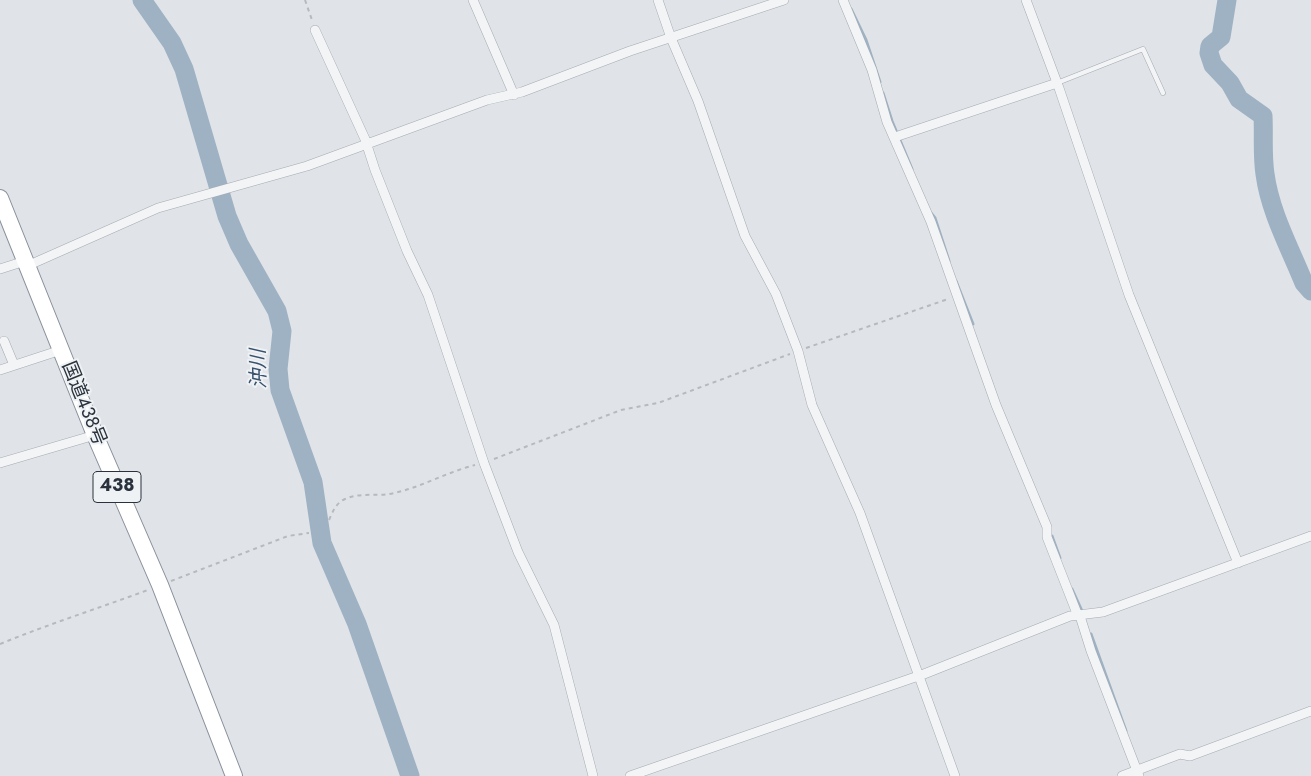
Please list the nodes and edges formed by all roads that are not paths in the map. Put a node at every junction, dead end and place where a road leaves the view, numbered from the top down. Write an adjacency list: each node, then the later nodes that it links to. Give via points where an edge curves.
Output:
1 (473, 0): 10 (street)
2 (658, 0): 7 (street)
3 (784, 0): 7 (street)
4 (843, 0): 11 (street, via 872,70 887,122)
5 (1026, 0): 8 (street)
6 (315, 30): 12 (street)
7 (671, 38): 10 (street); 25 (street, via 698,101 745,236 776,294 798,351 812,405 860,514)
8 (1057, 83): 9 (lane, via 1143,48); 11 (street); 23 (street, via 1129,296)
9 (1163, 94)
10 (514, 95): 12 (street, via 487,100)
11 (898, 136): 24 (street, via 999,412 1033,490 1047,537)
12 (366, 144): 14 (street, via 307,166 158,208); 29 (street, via 407,251 428,295 484,463 518,552 554,625)
13 (0, 198): 14 (highway, 国道438号 / 438)
14 (26, 264): 15 (street); 17 (highway, 国道438号 / 438)
15 (0, 269)
16 (4, 341): 18 (street)
17 (61, 350): 18 (street); 20 (highway, 国道438号 / 438)
18 (14, 365): 19 (street)
19 (0, 370)
20 (95, 435): 21 (street); 28 (highway, 国道438号 / 438, via 160,585)
21 (0, 463)
22 (1311, 536): 23 (street)
23 (1238, 564): 24 (street, via 1103,612)
24 (1079, 616): 25 (street, via 1070,616); 27 (street)
25 (920, 675): 30 (street); 31 (street)
26 (1311, 711): 27 (street, via 1190,756 1180,754)
27 (1139, 770): 32 (street)
28 (234, 776)
29 (593, 776)
30 (630, 776)
31 (955, 776)
32 (1122, 776)

